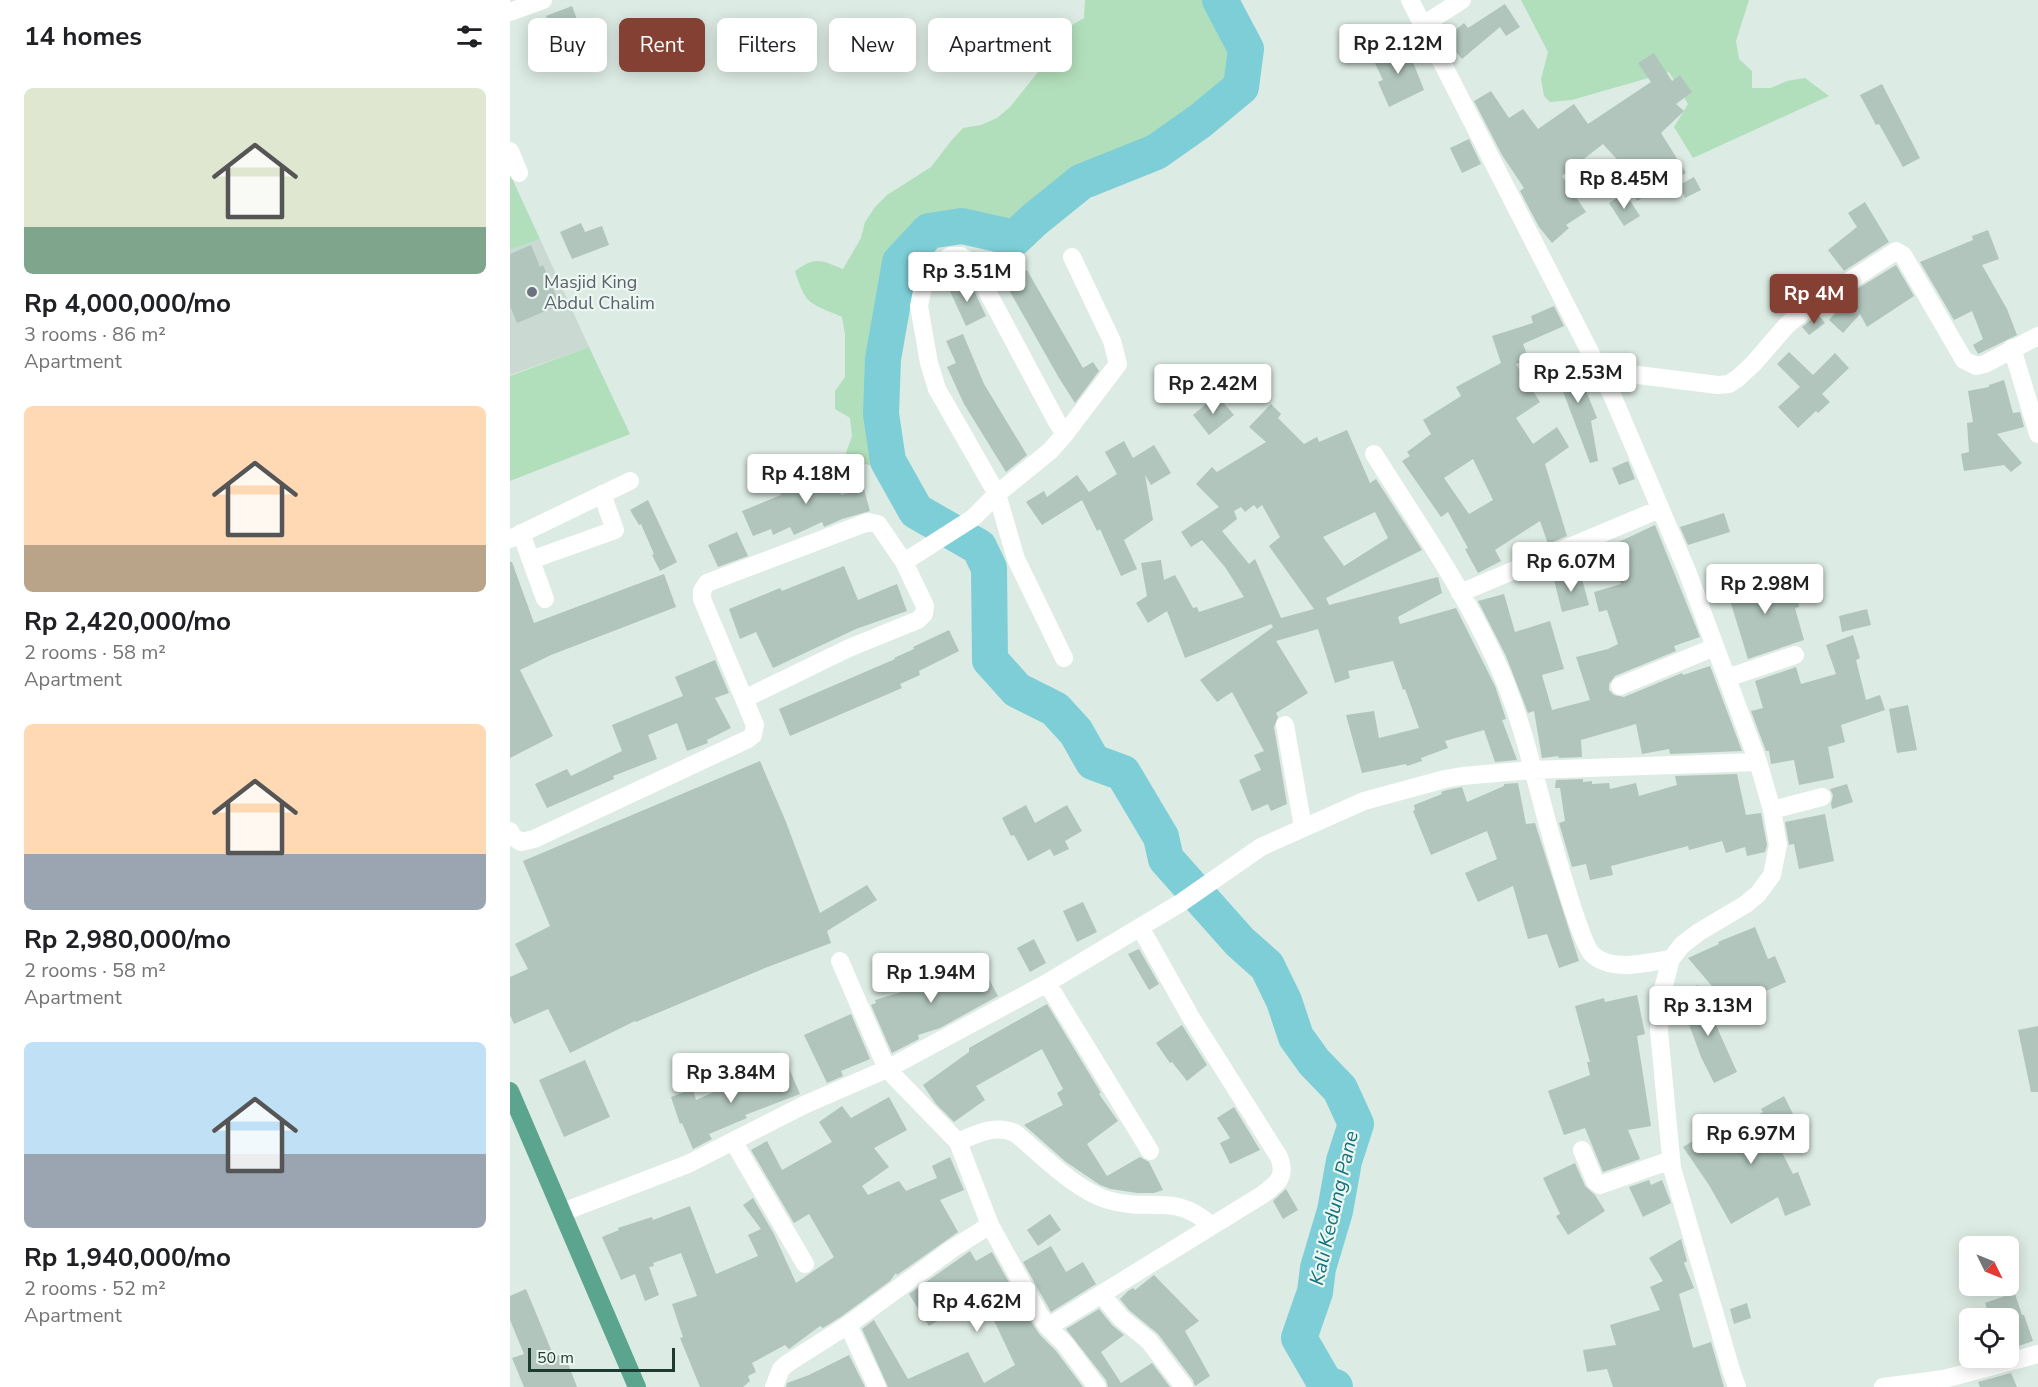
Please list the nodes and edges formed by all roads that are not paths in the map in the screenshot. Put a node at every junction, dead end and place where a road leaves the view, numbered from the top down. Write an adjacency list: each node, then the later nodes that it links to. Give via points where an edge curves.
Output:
1 (543, 0): 4 (street)
2 (1410, 0): 5 (street)
3 (1462, 0): 5 (street)
4 (510, 12)
5 (1423, 25): 11 (street)
6 (510, 151): 7 (street)
7 (519, 173)
8 (1072, 257): 12 (street, via 1118,360)
9 (2038, 336): 10 (street)
10 (2012, 348): 11 (street, via 1985,364 1976,366 1964,360 1903,255 1896,251 1806,309 1729,384); 13 (street)
11 (1598, 370): 18 (street)
12 (1065, 434): 17 (street); 17 (street, via 972,262 961,256 950,256 940,262 924,282 919,306 929,363 937,389)
13 (2038, 434)
14 (1374, 453): 22 (street)
15 (630, 482): 16 (street)
16 (602, 494): 19 (street); 21 (street, via 615,530)
17 (997, 494): 20 (street, via 973,518); 26 (street, via 1016,559)
18 (1660, 510): 22 (street); 24 (street)
19 (516, 536): 21 (street)
20 (910, 558): 29 (street, via 925,606 918,620 849,648); 29 (street, via 878,524 868,522 707,584 702,599)
21 (531, 560): 23 (street)
22 (1460, 592): 32 (street, via 1504,678)
23 (545, 599)
24 (1715, 647): 27 (street); 28 (street)
25 (1795, 655): 27 (street)
26 (1064, 658)
27 (1727, 678): 31 (street)
28 (1620, 686)
29 (744, 699): 36 (street, via 755,725 748,739 534,839)
30 (1285, 725): 35 (street)
31 (1758, 762): 32 (street); 34 (street)
32 (1532, 770): 35 (street, via 1445,779 1364,801); 38 (street, via 1561,871 1591,954 1618,965)
33 (1822, 797): 34 (street)
34 (1772, 810): 38 (street, via 1778,845 1772,875 1746,904 1699,932)
35 (1303, 827): 37 (street, via 1260,847)
36 (514, 840)
37 (1140, 927): 40 (street); 50 (street, via 1283,1165 1281,1180)
38 (1671, 959): 47 (street, via 1659,1031)
39 (840, 961): 41 (street)
40 (1047, 983): 41 (street); 46 (street)
41 (887, 1069): 43 (street); 44 (street)
42 (510, 1091): 48 (main road)
43 (733, 1141): 48 (street, via 688,1164); 51 (street)
44 (958, 1142): 49 (street); 50 (street, via 994,1129 1006,1130 1095,1195 1110,1201 1176,1205)
45 (1582, 1150): 47 (street, via 1600,1185)
46 (1150, 1151)
47 (1671, 1160): 62 (street)
48 (563, 1212): 57 (main road)
49 (990, 1225): 53 (street); 54 (street)
50 (1212, 1226): 52 (street)
51 (805, 1264)
52 (1102, 1294): 54 (street); 61 (street, via 1120,1318 1149,1341)
53 (848, 1325): 58 (street, via 788,1363 781,1369); 59 (street)
54 (1048, 1327): 60 (street)
55 (2038, 1354): 56 (street)
56 (1945, 1383): 63 (street)
57 (637, 1387)
58 (774, 1387)
59 (877, 1387)
60 (1096, 1387)
61 (1184, 1387)
62 (1737, 1387)
63 (1883, 1387)

